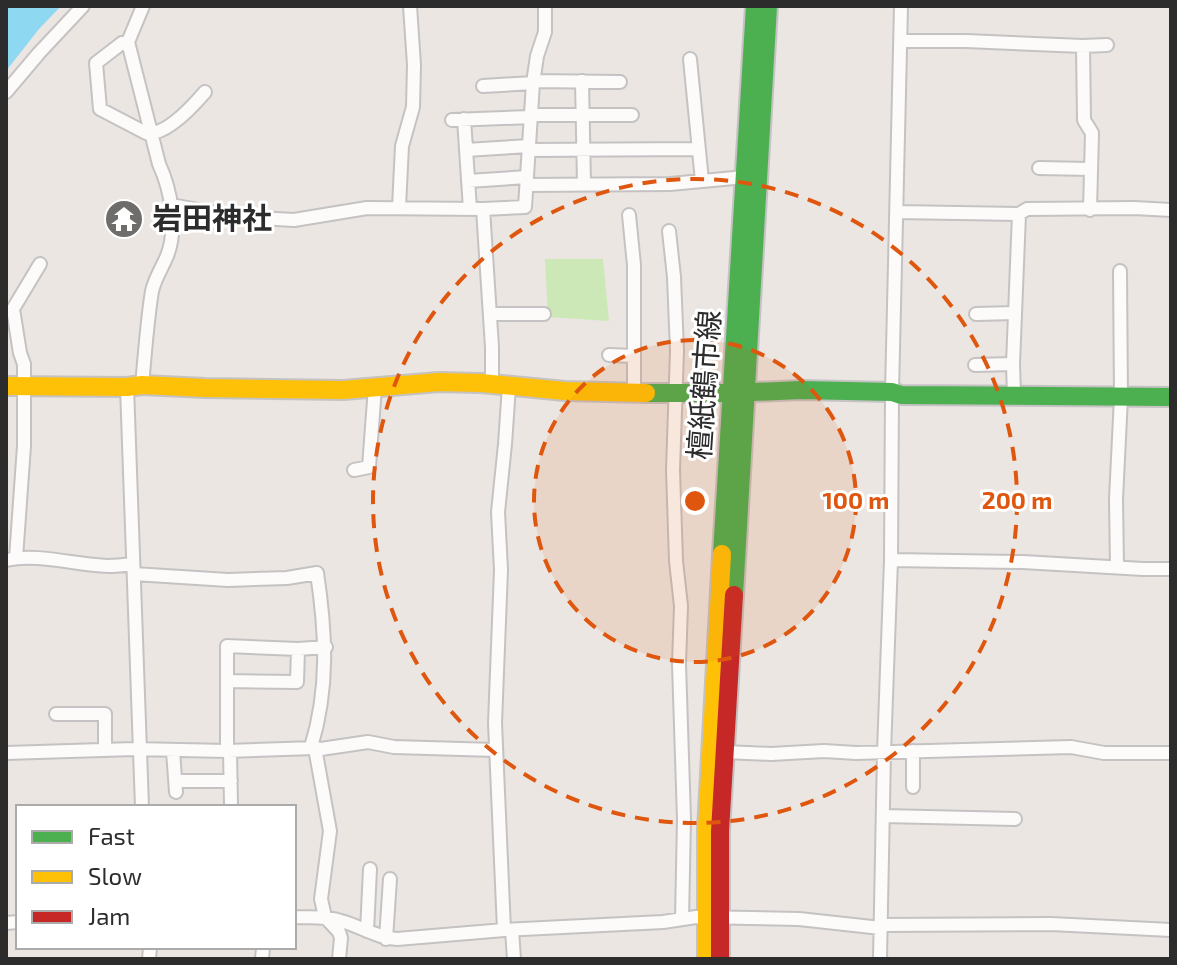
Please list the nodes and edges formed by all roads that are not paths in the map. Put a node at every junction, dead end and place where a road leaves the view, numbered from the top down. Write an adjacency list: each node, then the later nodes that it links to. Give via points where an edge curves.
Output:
1 (83, 6): 17 (street)
2 (143, 6): 9 (street)
3 (410, 6): 35 (street, via 413,107 402,146)
4 (545, 6): 14 (street)
5 (755, 6): 29 (main road, 檀紙鶴市線)
6 (768, 6): 57 (main road, 檀紙鶴市線)
7 (901, 6): 8 (street)
8 (901, 41): 11 (street); 39 (street)
9 (128, 42): 22 (street); 22 (street, via 96,63 100,109)
10 (1107, 45): 11 (street)
11 (1083, 46): 28 (street)
12 (690, 59): 25 (street)
13 (582, 81): 14 (street); 15 (street); 19 (street)
14 (534, 82): 16 (street); 21 (street)
15 (620, 82)
16 (483, 86)
17 (6, 92)
18 (205, 92): 22 (street)
19 (583, 115): 20 (street); 21 (street); 24 (street)
20 (632, 115)
21 (531, 116): 23 (street); 26 (street, via 458,119)
22 (153, 134): 34 (street)
23 (529, 148): 24 (street); 26 (street); 31 (street)
24 (583, 149): 25 (street); 33 (street)
25 (699, 149): 32 (street)
26 (466, 150): 30 (street)
27 (1039, 168): 28 (street)
28 (1091, 169): 37 (street)
29 (745, 177): 32 (street); 57 (main road, 檀紙鶴市線)
30 (468, 181): 31 (street); 36 (street)
31 (527, 181): 33 (street); 36 (street, via 525,207)
32 (702, 181): 33 (street)
33 (584, 184)
34 (171, 205): 35 (street, via 294,220); 55 (street, via 171,240 153,287)
35 (399, 207): 36 (street)
36 (477, 209): 46 (street)
37 (1090, 210): 38 (street); 40 (street, via 1027,209)
38 (1171, 210)
39 (897, 212): 40 (street); 58 (street)
40 (1019, 214): 45 (street)
41 (629, 215): 50 (street)
42 (669, 231): 60 (street)
43 (40, 264): 54 (street, via 13,309 24,364)
44 (1120, 271): 62 (street)
45 (1015, 313): 48 (street); 51 (street)
46 (490, 314): 47 (street); 53 (street)
47 (544, 314)
48 (976, 314)
49 (609, 355): 50 (street)
50 (634, 356): 59 (street)
51 (1013, 364): 52 (street); 61 (street)
52 (975, 365)
53 (500, 385): 56 (main road); 59 (main road); 77 (street, via 505,444 498,512)
54 (15, 386): 55 (main road); 65 (street, via 24,446)
55 (135, 386): 56 (main road); 68 (street)
56 (375, 387): 64 (street, via 369,467)
57 (739, 392): 58 (main road); 60 (main road); 81 (main road, 檀紙鶴市線); 95 (main road, 檀紙鶴市線, via 711,745 707,829)
58 (892, 392): 61 (main road); 66 (street)
59 (634, 393): 60 (main road)
60 (676, 394): 96 (street)
61 (1014, 395): 62 (main road)
62 (1121, 397): 63 (main road); 67 (street)
63 (1171, 397)
64 (354, 470)
65 (11, 559): 68 (street)
66 (891, 560): 67 (street); 82 (street)
67 (1117, 567): 69 (street)
68 (133, 569): 70 (street, via 228,580 317,573); 75 (street)
69 (1171, 569)
70 (326, 647): 71 (street); 74 (street)
71 (298, 649): 72 (street, via 297,682); 72 (street, via 227,646)
72 (227, 681): 79 (street)
73 (56, 714): 76 (street, via 105,714)
74 (313, 748): 77 (street, via 368,742); 79 (street); 94 (street, via 330,831 321,899)
75 (139, 749): 76 (street); 78 (street); 88 (street)
76 (105, 750): 83 (street)
77 (495, 750): 98 (street)
78 (173, 751): 79 (street); 85 (street, via 176,787)
79 (229, 751): 85 (street)
80 (913, 751): 82 (street); 84 (street, via 1071,747 1104,753); 86 (street)
81 (724, 752): 82 (street); 95 (main road, 檀紙鶴市線)
82 (884, 752): 89 (street)
83 (6, 753)
84 (1171, 753)
85 (231, 781): 87 (street)
86 (913, 787)
87 (231, 804)
88 (142, 805)
89 (883, 816): 90 (street); 97 (street)
90 (1015, 819)
91 (370, 869): 100 (street)
92 (390, 879): 101 (street)
93 (296, 917): 94 (street)
94 (325, 917): 100 (street); 102 (street, via 339,932)
95 (713, 917): 96 (street); 97 (street); 104 (main road, 檀紙鶴市線); 105 (main road, 檀紙鶴市線)
96 (682, 919): 98 (street)
97 (881, 926): 99 (street, via 1051,924); 106 (street)
98 (508, 930): 101 (street); 103 (street)
99 (1171, 930)
100 (367, 931): 101 (street)
101 (386, 939)
102 (339, 959)
103 (514, 959)
104 (707, 959)
105 (720, 959)
106 (880, 959)

